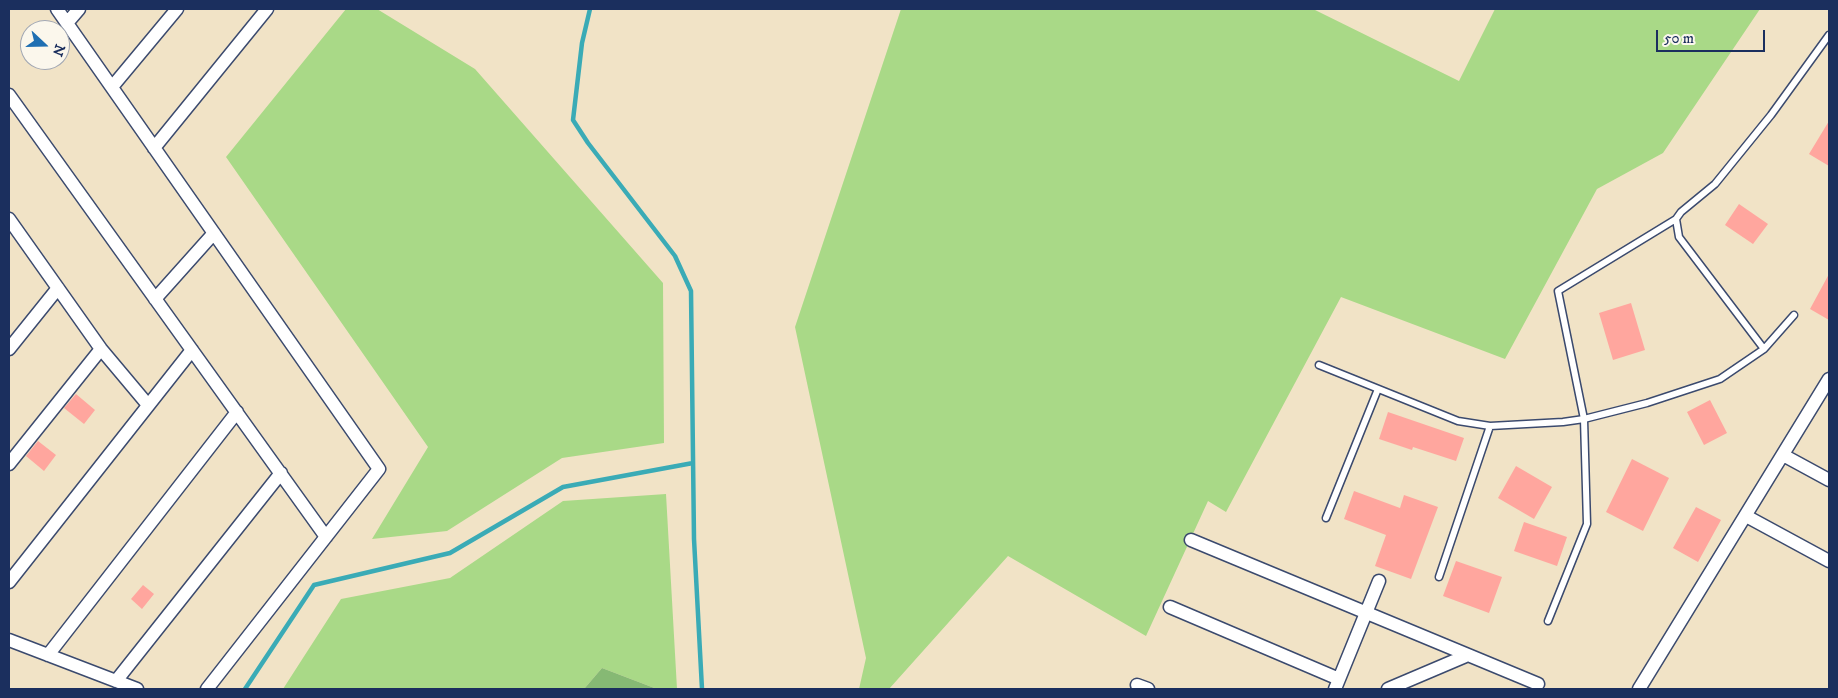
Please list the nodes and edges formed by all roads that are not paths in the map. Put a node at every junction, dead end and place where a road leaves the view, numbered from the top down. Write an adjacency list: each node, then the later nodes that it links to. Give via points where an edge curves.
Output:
1 (57, 9): 5 (street)
2 (79, 9): 6 (street)
3 (177, 9): 9 (street)
4 (267, 9): 11 (street)
5 (65, 20)
6 (70, 20)
7 (70, 27): 9 (street)
8 (1829, 35): 13 (lane, via 1771,115 1715,184)
9 (112, 87): 11 (street)
10 (9, 95): 16 (street)
11 (154, 148): 14 (street)
12 (9, 219): 15 (street)
13 (1676, 219): 20 (lane, via 1679,237); 28 (lane, via 1558,292)
14 (214, 232): 16 (street); 36 (street, via 379,469)
15 (58, 288): 18 (street); 19 (street)
16 (155, 299): 21 (street)
17 (1794, 315): 20 (lane)
18 (9, 347)
19 (101, 349): 26 (street); 31 (street)
20 (1764, 349): 28 (lane, via 1720,379)
21 (192, 350): 26 (street); 27 (street)
22 (1319, 365): 24 (lane)
23 (1829, 379): 25 (street)
24 (1378, 389): 29 (lane, via 1458,421); 35 (lane)
25 (1825, 397): 30 (street)
26 (148, 406): 41 (street)
27 (236, 412): 32 (street); 46 (street)
28 (1584, 419): 29 (lane); 44 (lane, via 1587,524)
29 (1490, 426): 39 (lane)
30 (1783, 455): 33 (street); 34 (street)
31 (9, 464)
32 (281, 473): 36 (street); 48 (street)
33 (1829, 480)
34 (1746, 516): 38 (street); 54 (street)
35 (1326, 518)
36 (326, 536): 52 (street)
37 (1191, 540): 43 (street)
38 (1829, 561)
39 (1439, 577)
40 (1379, 581): 43 (street)
41 (9, 582)
42 (1170, 607): 49 (street)
43 (1367, 612): 47 (street); 49 (street)
44 (1548, 621)
45 (9, 640): 46 (street)
46 (48, 655): 48 (street)
47 (1468, 655): 50 (street); 53 (street)
48 (116, 681): 51 (street)
49 (1337, 684)
50 (1538, 684)
51 (137, 689)
52 (208, 689)
53 (1388, 689)
54 (1639, 689)

